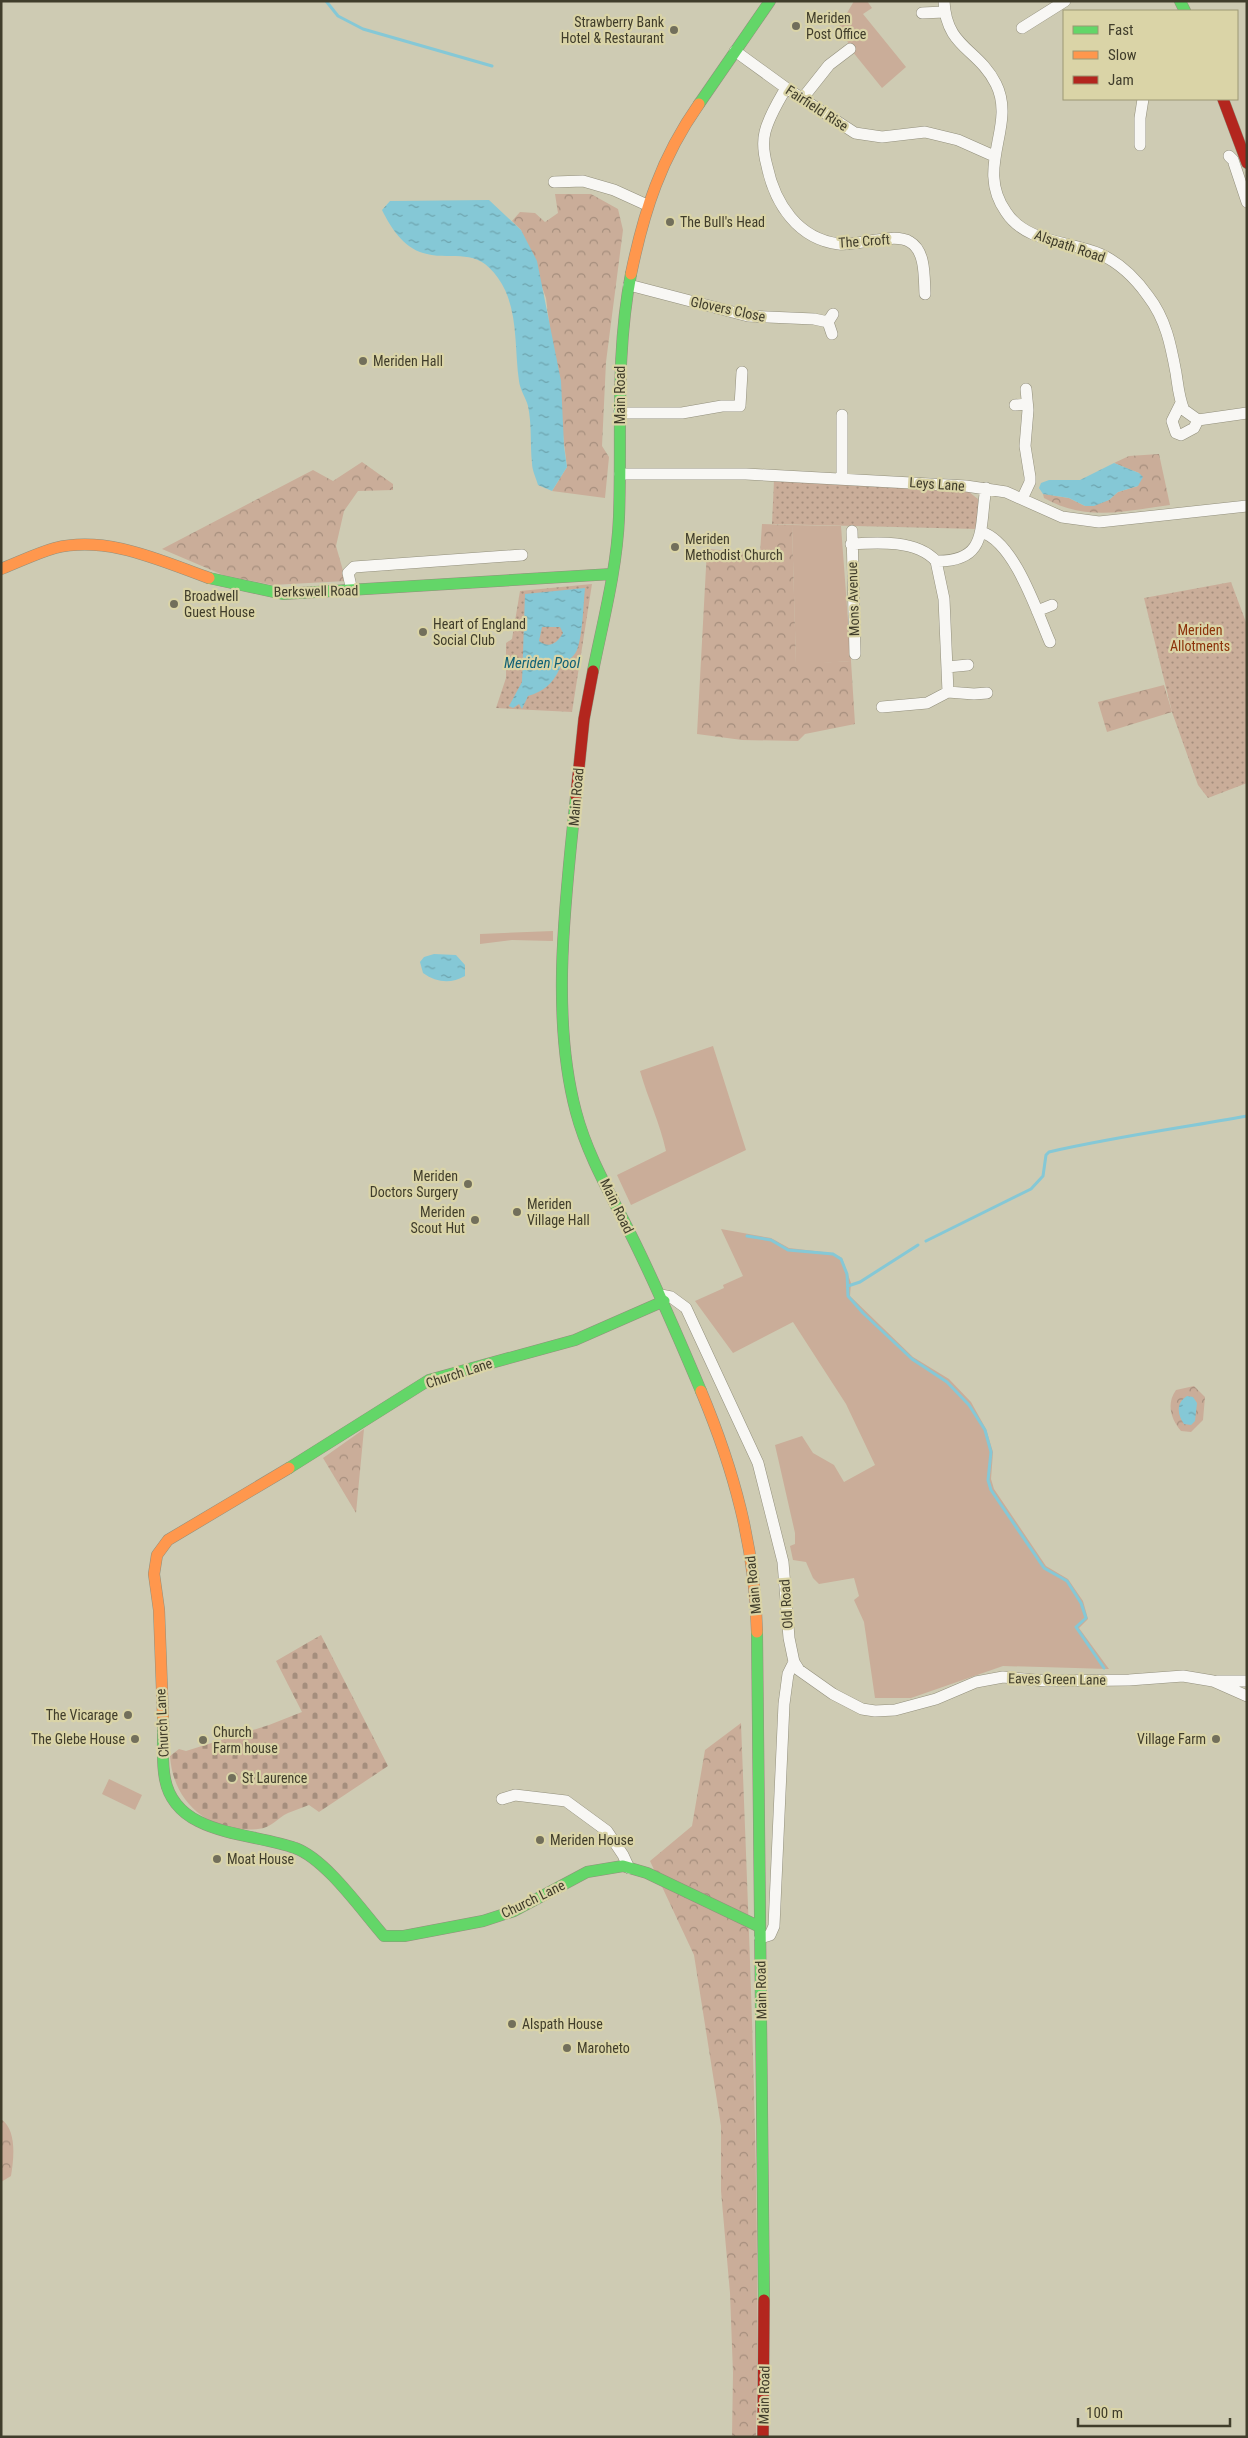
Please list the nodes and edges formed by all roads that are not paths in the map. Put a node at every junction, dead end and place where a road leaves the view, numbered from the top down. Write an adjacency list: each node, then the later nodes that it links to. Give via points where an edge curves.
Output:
1 (770, 1): 8 (main road, Main Road)
2 (1065, 1): 3 (street)
3 (1048, 5): 6 (street)
4 (944, 7): 5 (street, Alspath Road); 14 (street, Alspath Road, via 948,28 958,43 988,69 997,86 1003,115)
5 (922, 13)
6 (1022, 28)
7 (850, 49): 10 (street, via 828,65)
8 (735, 51): 9 (street, Fairfield Rise); 19 (main road, Main Road, via 680,131)
9 (786, 88): 10 (street, Fairfield Rise); 21 (street, The Croft, via 764,133 763,149 771,186 783,207 796,225 824,242 856,244 899,238 909,241 922,257)
10 (802, 99): 14 (street, Fairfield Rise, via 855,133 882,138 925,132 958,140)
11 (1143, 100): 13 (street)
12 (1223, 100): 16 (main road)
13 (1140, 145)
14 (994, 156): 25 (street, Alspath Road, via 994,178 1000,203 1019,226 1041,237 1102,255 1120,266 1149,297 1168,334)
15 (1228, 156): 18 (street)
16 (1247, 163)
17 (554, 182): 19 (street, via 583,181)
18 (1247, 202)
19 (647, 205): 20 (main road, Main Road)
20 (629, 285): 22 (street, Glovers Close, via 748,316 814,319); 28 (main road, Main Road, via 619,370)
21 (925, 294)
22 (831, 323)
23 (742, 372): 28 (street, via 740,406 682,413)
24 (1026, 389): 26 (street)
25 (1181, 402): 31 (street, via 1184,410); 31 (street, Alspath Road, via 1172,421 1176,433 1187,433)
26 (1028, 404): 27 (street); 35 (street, via 1025,446 1030,482)
27 (1015, 405)
28 (619, 413): 32 (main road, Main Road)
29 (1247, 413): 31 (street)
30 (842, 415): 33 (street)
31 (1198, 420)
32 (620, 474): 33 (street, Leys Lane, via 746,474); 43 (main road, Main Road, via 619,519)
33 (842, 479): 34 (street, Leys Lane)
34 (986, 488): 35 (street, Leys Lane); 38 (street)
35 (1022, 499): 36 (street, Leys Lane, via 1062,517 1099,522)
36 (1247, 506)
37 (852, 531): 39 (street, Mons Avenue)
38 (981, 532): 41 (street, via 976,546 965,556 955,562); 46 (street, via 991,535 1008,553)
39 (851, 544): 41 (street, Mons Avenue, via 896,544 928,552); 48 (street, Mons Avenue)
40 (522, 554): 44 (street, via 354,567 348,573)
41 (936, 562): 50 (street, via 944,599)
42 (1, 570): 44 (main road, Berkswell Road, via 54,548 98,545 123,548 219,582 265,592 303,595)
43 (612, 574): 44 (main road, Berkswell Road); 54 (main road, Main Road, via 592,672 580,758 563,937 565,1044 569,1080 585,1141)
44 (352, 591)
45 (1052, 605): 46 (street)
46 (1037, 611): 47 (street)
47 (1050, 642)
48 (856, 654)
49 (968, 665): 50 (street)
50 (948, 667): 51 (street)
51 (948, 692): 52 (street); 53 (street, via 927,703)
52 (988, 692)
53 (882, 707)
54 (663, 1298): 55 (street, Old Road, via 671,1297 686,1308 758,1463 782,1562 788,1638); 60 (main road, Church Lane, via 575,1340 428,1380 341,1437 168,1540 157,1555 154,1566 165,1780 174,1801 189,1816 206,1826 296,1848 318,1860 384,1936 404,1936 483,1921 514,1911 587,1872 606,1867); 61 (main road, Main Road, via 724,1446 747,1534 758,1634)
55 (794, 1662): 56 (street, Eaves Green Lane, via 799,1670 833,1694 862,1709 875,1711 895,1710 936,1700 976,1682 1003,1677 1046,1681 1183,1676); 61 (street, via 788,1674 784,1704 774,1926 770,1935)
56 (1213, 1681): 57 (street); 58 (street, Eaves Green Lane)
57 (1247, 1681)
58 (1246, 1695)
59 (502, 1799): 60 (street, via 515,1795 566,1801 607,1831)
60 (629, 1868): 61 (main road, Church Lane, via 647,1873)
61 (760, 1933): 62 (main road, Main Road, via 765,2218)
62 (763, 2437)

